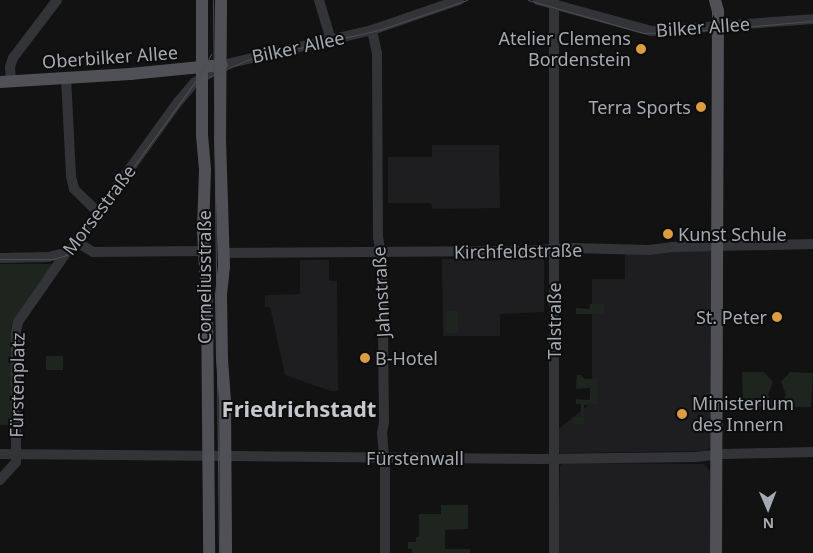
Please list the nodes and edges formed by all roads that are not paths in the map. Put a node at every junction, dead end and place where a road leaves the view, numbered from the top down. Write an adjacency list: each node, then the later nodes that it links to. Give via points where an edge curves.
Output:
1 (57, 0): 16 (street, via 13,58)
2 (202, 0): 14 (main road, Corneliusstraße)
3 (221, 0): 13 (main road, Corneliusstraße)
4 (319, 0): 12 (street)
5 (459, 0): 11 (street, Bilker Allee)
6 (538, 0): 8 (street, Bilker Allee)
7 (715, 0): 10 (main road)
8 (554, 2): 10 (street, Bilker Allee, via 642,30); 25 (street, Talstraße)
9 (813, 19): 10 (street, Bilker Allee)
10 (718, 25): 24 (main road)
11 (372, 30): 12 (street, Bilker Allee); 27 (street, Jahnstraße, via 377,54)
12 (331, 40): 13 (street, Bilker Allee)
13 (222, 65): 14 (main road, Oberbilker Allee); 21 (main road, Corneliusstraße)
14 (202, 73): 15 (main road, Oberbilker Allee); 17 (street, Morsestraße); 18 (main road, Corneliusstraße)
15 (66, 77): 16 (main road, Oberbilker Allee); 20 (street, via 74,189)
16 (5, 81)
17 (178, 102): 18 (street, via 193,98); 20 (street, Morsestraße)
18 (202, 107): 19 (main road, Corneliusstraße)
19 (203, 210): 21 (main road, via 208,214 210,226 217,226); 26 (main road, Corneliusstraße)
20 (98, 213): 22 (street, Morsestraße)
21 (222, 221): 29 (main road, Corneliusstraße)
22 (77, 242): 26 (street, via 93,252); 28 (street, Morsestraße)
23 (813, 244): 24 (street, Kirchfeldstraße)
24 (717, 247): 25 (street, Kirchfeldstraße, via 639,250); 35 (main road)
25 (553, 248): 27 (street, Kirchfeldstraße); 39 (street, Talstraße)
26 (203, 251): 36 (main road, Corneliusstraße, via 207,302)
27 (380, 252): 29 (street, Kirchfeldstraße); 38 (street, Jahnstraße)
28 (66, 253): 30 (street, via 48,257); 31 (street, Morsestraße)
29 (228, 253): 37 (main road, Corneliusstraße, via 221,296)
30 (0, 258)
31 (22, 317): 34 (street, Fürstenplatz, via 16,332)
32 (813, 452): 35 (street, Fürstenwall)
33 (0, 454): 34 (street, Fürstenplatz)
34 (16, 454): 36 (street, Fürstenwall); 40 (street, Fürstenplatz, via 14,467)
35 (716, 455): 39 (street, Fürstenwall); 45 (main road)
36 (207, 457): 37 (street, Fürstenwall); 41 (main road, Corneliusstraße)
37 (225, 457): 38 (street, Fürstenwall); 42 (main road, Corneliusstraße)
38 (384, 458): 39 (street, Fürstenwall); 43 (street, Jahnstraße)
39 (554, 459): 44 (street, Talstraße)
40 (0, 480)
41 (209, 553)
42 (226, 553)
43 (385, 553)
44 (554, 553)
45 (716, 553)

